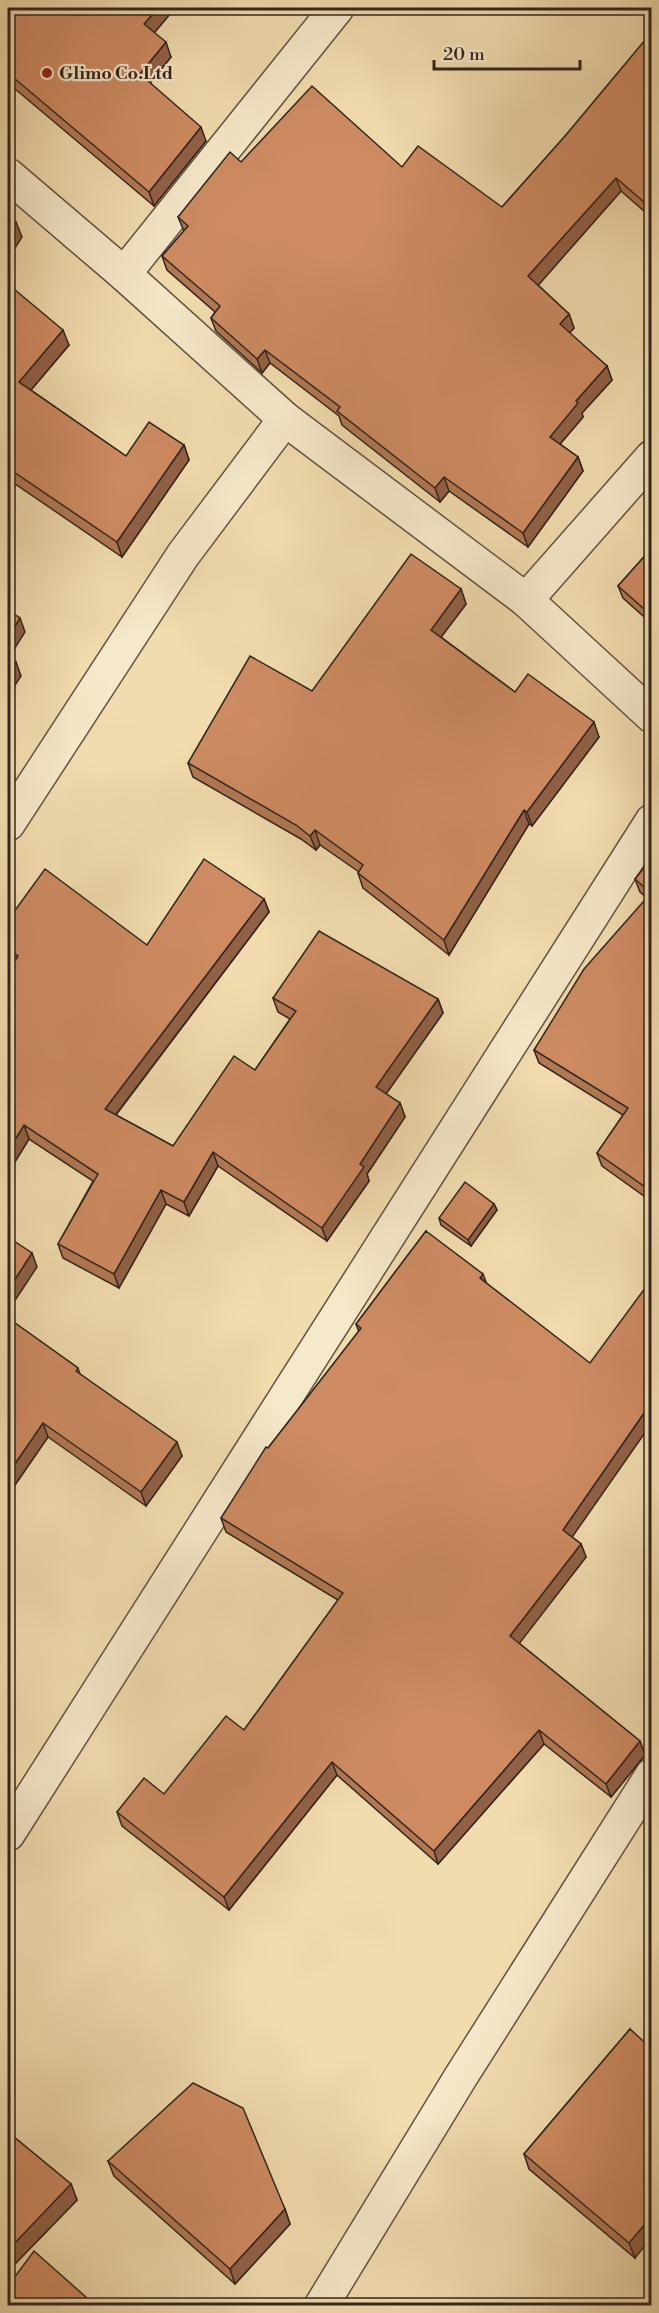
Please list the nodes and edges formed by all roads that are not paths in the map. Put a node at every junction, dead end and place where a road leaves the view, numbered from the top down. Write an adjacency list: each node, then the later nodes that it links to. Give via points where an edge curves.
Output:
1 (337, 8): 3 (street)
2 (8, 175): 3 (street)
3 (124, 274): 4 (street)
4 (285, 419): 6 (street); 9 (street, via 183,555)
5 (651, 457): 6 (street)
6 (526, 600): 7 (street)
7 (651, 716)
8 (651, 821): 11 (street)
9 (8, 824)
10 (651, 1775): 12 (street)
11 (8, 1834)
12 (321, 2306)

